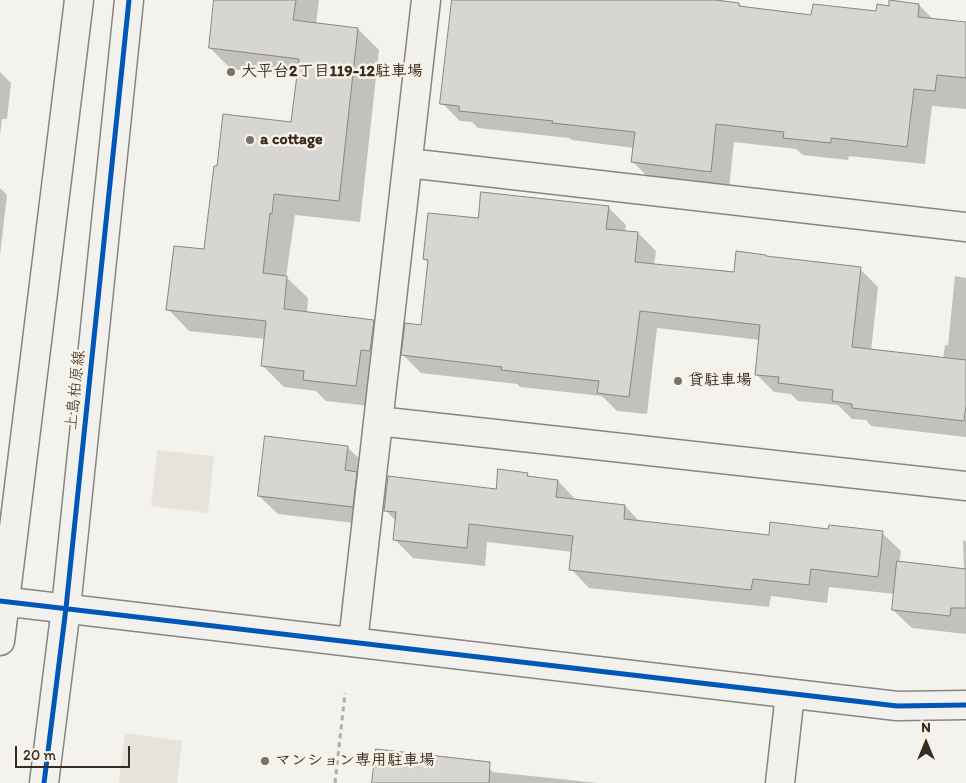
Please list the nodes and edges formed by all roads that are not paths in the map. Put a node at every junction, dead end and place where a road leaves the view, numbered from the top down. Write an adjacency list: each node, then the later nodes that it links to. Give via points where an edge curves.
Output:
1 (79, 0): 8 (street)
2 (129, 0): 9 (street, 上島柏原線)
3 (426, 0): 4 (street)
4 (408, 163): 5 (street); 6 (street)
5 (966, 227)
6 (378, 421): 7 (street); 11 (street)
7 (966, 486)
8 (2, 601): 9 (street); 10 (street)
9 (66, 608): 11 (street); 14 (street, 上島柏原線)
10 (0, 641)
11 (353, 642): 12 (street)
12 (790, 694): 13 (street, via 897,706); 15 (street)
13 (966, 706)
14 (44, 783)
15 (780, 783)

